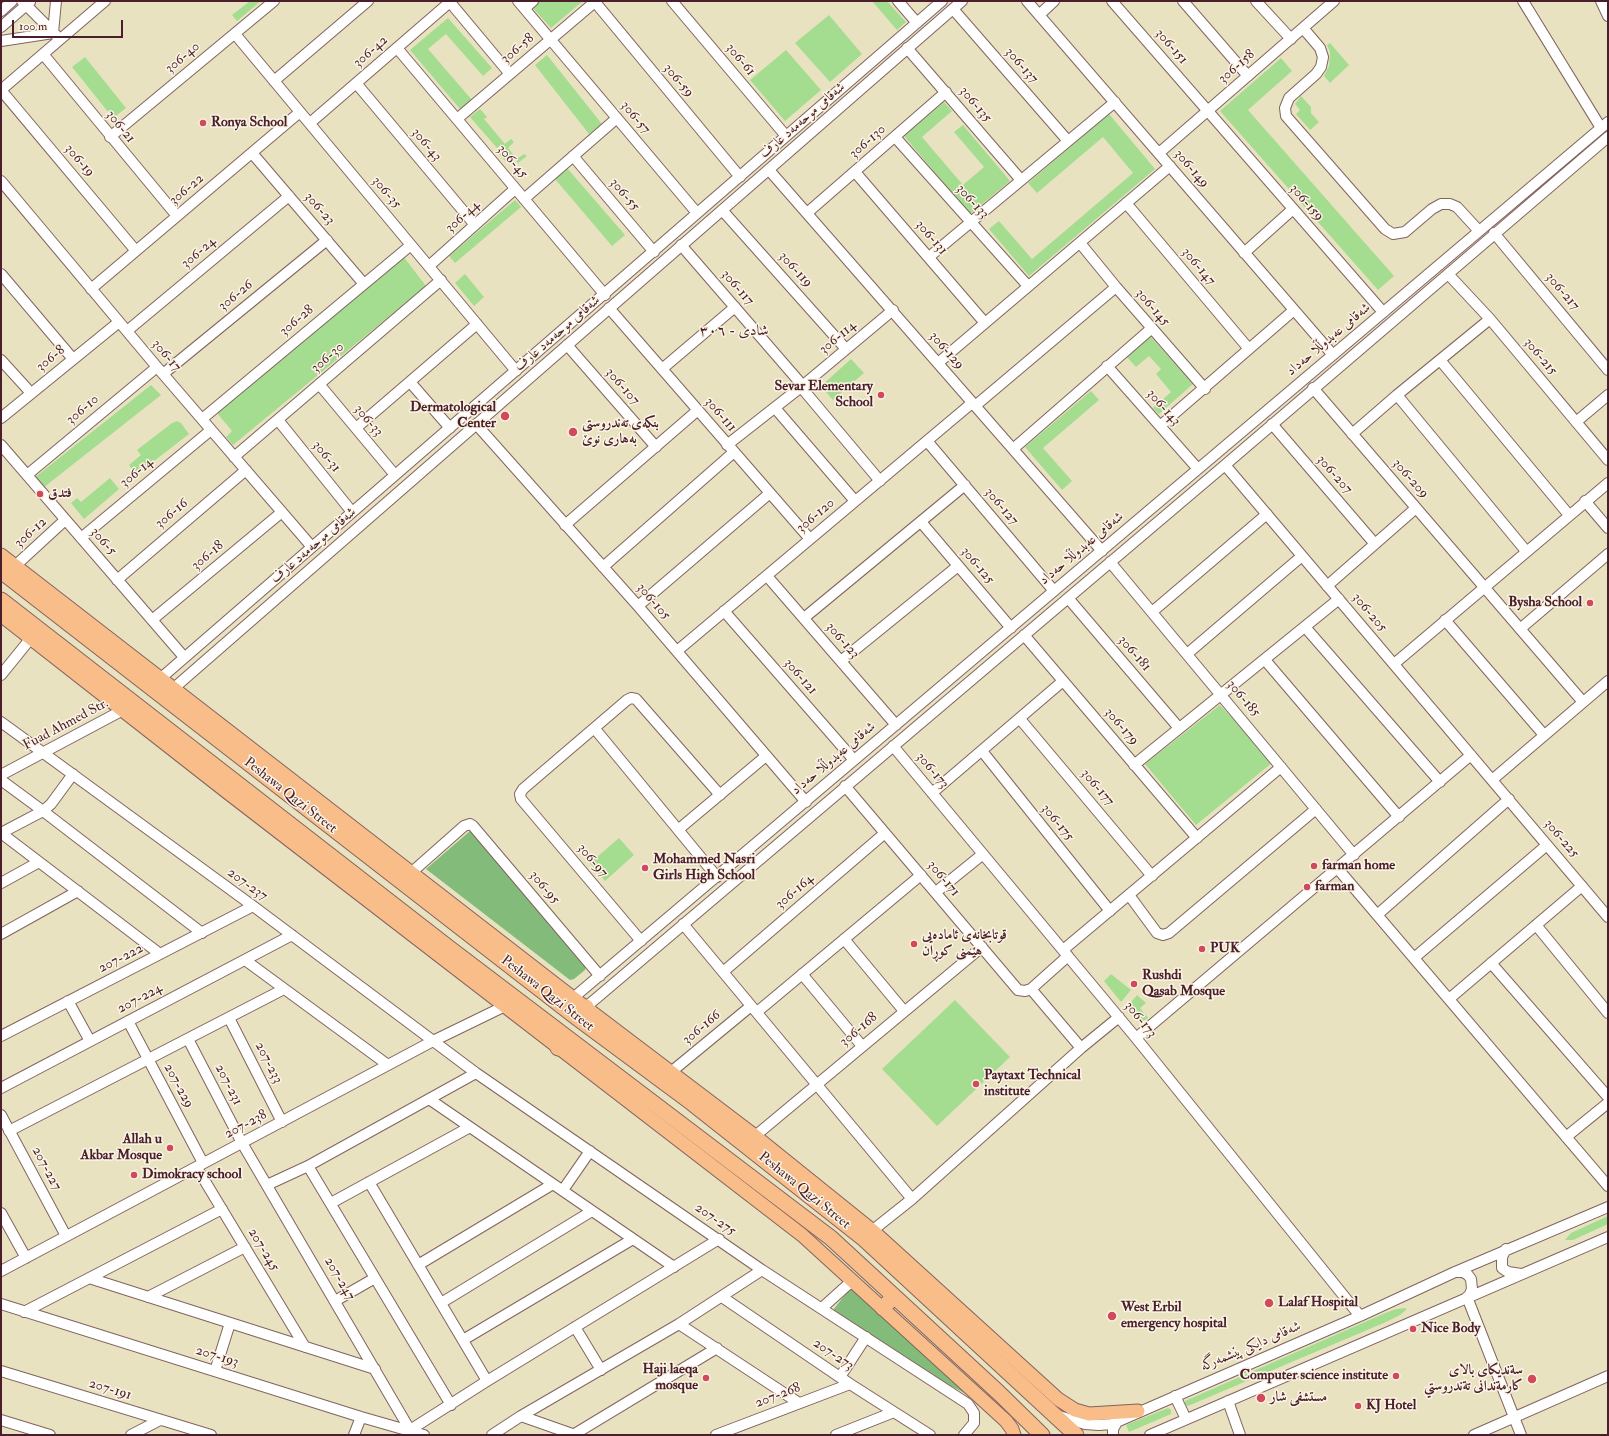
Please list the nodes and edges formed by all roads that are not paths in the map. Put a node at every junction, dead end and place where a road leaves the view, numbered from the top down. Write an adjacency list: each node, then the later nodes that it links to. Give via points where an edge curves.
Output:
1 (12, 1): 24 (street)
2 (56, 1): 31 (street)
3 (105, 1): 31 (street)
4 (274, 1): 30 (street, 306-40)
5 (533, 1): 22 (street)
6 (672, 1): 53 (street, 306-61)
7 (898, 1): 27 (street)
8 (942, 1): 27 (street, شەقامی موحەمەد عارف)
9 (962, 1): 23 (street, شەقامی موحەمەد عارف)
10 (1027, 1): 25 (street, 306-149)
11 (1054, 1): 25 (street)
12 (1112, 1): 47 (street, 306-151)
13 (1183, 1): 39 (street)
14 (1256, 1): 32 (street)
15 (1334, 1): 29 (street, 306-158)
16 (1523, 1): 52 (street)
17 (1601, 1): 26 (street)
18 (26, 2): 28 (street); 31 (street)
19 (449, 2): 35 (street, 306-42); 38 (street)
20 (596, 2): 33 (street, 306-58); 64 (street, 306-59)
21 (363, 3): 41 (street)
22 (522, 5): 33 (street, 306-57)
23 (953, 9): 36 (street, شەقامی موحەمەد عارف); 57 (street, 306-137)
24 (1, 11)
25 (1039, 15): 46 (street, 306-149)
26 (1608, 16)
27 (917, 23): 40 (street, شەقامی موحەمەد عارف)
28 (1, 27)
29 (1303, 28): 32 (street, 306-158); 78 (street, via 1320,48 1321,67 1289,98 1284,108 1286,116 1385,229 1393,234 1405,232 1441,204 1457,207)
30 (235, 34): 41 (street, 306-35); 55 (street, 306-40)
31 (57, 36): 34 (street); 37 (street)
32 (1291, 39): 39 (street, 306-158)
33 (551, 40): 38 (street, 306-58); 49 (street, 306-57)
34 (1, 41)
35 (397, 48): 42 (street, 306-42); 50 (street, 306-45)
36 (908, 48): 43 (street, شەقامی موحەمەد عارف); 45 (street, 306-135)
37 (43, 54): 44 (street); 55 (street, 306-21)
38 (510, 74): 50 (street, 306-58)
39 (1248, 76): 47 (street, 306-158)
40 (853, 78): 43 (street); 53 (street, شەقامی موحەمەد عارف)
41 (274, 81): 48 (street, 306-35)
42 (356, 83): 51 (street, 306-42); 77 (street, 306-43)
43 (862, 88): 62 (street, شەقامی موحەمەد عارف)
44 (1, 90): 84 (street, 306-19)
45 (946, 92): 56 (street, 306-130); 65 (street, 306-135)
46 (1115, 102): 57 (street); 59 (street, 306-149)
47 (1208, 111): 59 (street, 306-158); 71 (street, 306-159)
48 (300, 112): 51 (street, 306-35); 58 (street, 306-22)
49 (617, 118): 60 (street); 73 (street, 306-57)
50 (457, 119): 67 (street, 306-45)
51 (310, 123): 82 (street, 306-35)
52 (1605, 125): 78 (street, شەقامی عەبدوڵڵا حەداد)
53 (786, 136): 64 (street, شەقامی موحەمەد عارف)
54 (1608, 136): 79 (street, شەقامی عەبدوڵڵا حەداد)
55 (110, 137): 75 (street, 306-21)
56 (895, 137): 63 (street, 306-130); 76 (street, 306-133)
57 (1068, 141): 65 (street)
58 (252, 153): 68 (street, 306-23); 75 (street, 306-22)
59 (1159, 153): 61 (street, 306-149)
60 (573, 156): 69 (street); 86 (street, 306-55)
61 (1170, 166): 70 (street); 85 (street, 306-149)
62 (769, 170): 72 (street, شەقامی موحەمەد عارف); 74 (street, 306-129)
63 (856, 172): 74 (street, 306-130); 87 (street, 306-131)
64 (740, 177): 73 (street, شەقامی موحەمەد عارف)
65 (1022, 180): 76 (street)
66 (1, 181): 96 (street, 306-17)
67 (515, 189): 69 (street, 306-45); 77 (street, 306-44)
68 (289, 196): 80 (street, 306-23); 110 (street, 306-24)
69 (524, 199): 98 (street, 306-45)
70 (1126, 203): 81 (street); 113 (street, 306-147)
71 (1293, 209): 85 (street); 104 (street, 306-159)
72 (722, 210): 83 (street, شەقامی موحەمەد عارف); 112 (street, 306-119)
73 (697, 213): 86 (street, شەقامی موحەمەد عارف)
74 (808, 213): 102 (street, 306-129)
75 (177, 216): 84 (street, 306-22)
76 (971, 222): 87 (street); 94 (street, 306-133)
77 (475, 225): 88 (street, 306-44)
78 (1479, 231): 97 (street, شەقامی عەبدوڵڵا حەداد)
79 (1494, 233): 91 (street, شەقامی عەبدوڵڵا حەداد); 123 (street, 306-217)
80 (327, 240): 93 (street, 306-23); 121 (street, 306-26)
81 (1080, 243): 94 (street); 95 (street, 306-145)
82 (411, 245): 88 (street, 306-35); 93 (street, 306-28)
83 (682, 245): 89 (street, شەقامی موحەمەد عارف); 100 (street, 306-117)
84 (136, 251): 96 (street, 306-22)
85 (1244, 253): 103 (street, 306-149)
86 (651, 255): 89 (street, 306-55); 98 (street, شەقامی موحەمەد عارف)
87 (929, 257): 107 (street, 306-131)
88 (429, 266): 92 (street, 306-35)
89 (656, 267): 101 (street, شەقامی موحەمەد عارف)
90 (1, 274): 115 (street)
91 (1448, 274): 99 (street, شەقامی عەبدوڵڵا حەداد); 105 (street, 306-215)
92 (441, 280): 108 (street, 306-35); 125 (street, 306-30)
93 (364, 284): 136 (street, 306-28)
94 (1028, 286): 107 (street)
95 (1116, 287): 109 (street, 306-145); 132 (street, 306-120)
96 (91, 289): 106 (street, 306-17)
97 (1407, 292): 99 (street); 104 (street, شەقامی عەبدوڵڵا حەداد)
98 (604, 295): 122 (street, شەقامی موحەمەد عارف)
99 (1415, 301): 127 (street, شەقامی عەبدوڵڵا حەداد)
100 (735, 307): 120 (street); 126 (street, 306-117)
101 (609, 308): 111 (street, شەقامی موحەمەد عارف); 120 (street, 306-111)
102 (893, 310): 112 (street, 306-114); 118 (street, 306-129)
103 (1294, 310): 113 (street); 114 (street, 306-149)
104 (1383, 312): 114 (street, شەقامی عەبدوڵڵا حەداد)
105 (1490, 319): 117 (street); 138 (street, 306-215)
106 (119, 322): 110 (street, 306-17); 115 (street, 306-8)
107 (985, 323): 118 (street)
108 (478, 324): 122 (street, 306-35); 124 (street)
109 (1152, 328): 119 (street); 128 (street, 306-145)
110 (127, 331): 121 (street, 306-17)
111 (567, 345): 139 (street, شەقامی موحەمەد عارف); 148 (street, 306-107)
112 (846, 349): 126 (street, 306-114)
113 (1249, 350): 128 (street)
114 (1333, 355): 154 (street, شەقامی عەبدوڵڵا حەداد)
115 (73, 359): 129 (street, 306-8)
116 (1, 360): 129 (street)
117 (1440, 360): 130 (street); 170 (street)
118 (938, 363): 132 (street, 306-129)
119 (1107, 366): 141 (street, 306-143); 150 (street)
120 (662, 369): 134 (street, 306-111)
121 (160, 370): 136 (street, 306-17); 156 (street, 306-10)
122 (516, 370): 143 (street, شەقامی موحەمەد عارف)
123 (1608, 370)
124 (410, 382): 142 (street); 143 (street)
125 (319, 384): 137 (street, 306-30); 142 (street, 306-33)
126 (802, 386): 133 (street, 306-114); 158 (street, 306-117)
127 (1313, 388): 140 (street, شەقامی عەبدوڵڵا حەداد); 145 (street, 306-209)
128 (1205, 389): 141 (street)
129 (31, 393): 135 (street, 306-8)
130 (1397, 395): 145 (street); 180 (street)
131 (1608, 395): 138 (street)
132 (974, 404): 146 (street, 306-120); 150 (street, 306-129)
133 (775, 408): 149 (street, 306-114); 163 (street)
134 (698, 410): 148 (street); 149 (street, 306-111)
135 (1, 418)
136 (202, 419): 144 (street, 306-17)
137 (278, 420): 151 (street, 306-30); 168 (street, 306-31)
138 (1576, 422): 152 (street, 306-215)
139 (476, 424): 173 (street, 306-105); 216 (street, شەقامی موحەمەد عارف)
140 (1272, 424): 153 (street, شەقامی عەبدوڵڵا حەداد); 177 (street, 306-207)
141 (1160, 426): 154 (street, 306-143)
142 (356, 428): 157 (street, 306-33)
143 (450, 428): 157 (street, شەقامی موحەمەد عارف)
144 (211, 430): 151 (street, 306-17); 175 (street, 306-14)
145 (1352, 434): 166 (street, 306-209)
146 (927, 441): 158 (street, 306-120); 160 (street, 306-127)
147 (1, 445): 156 (street, 306-5)
148 (656, 447): 173 (street)
149 (731, 448): 161 (street, 306-111); 187 (street, 306-114)
150 (1013, 449): 179 (street, 306-129)
151 (234, 456): 155 (street, 306-17)
152 (1608, 460)
153 (1225, 465): 165 (street, شەقامی عەبدوڵڵا حەداد); 169 (street, 306-205)
154 (1198, 469): 162 (street, شەقامی عەبدوڵڵا حەداد)
155 (246, 470): 167 (street, 306-17); 189 (street, 306-16)
156 (27, 475): 171 (street, 306-5)
157 (395, 475): 168 (street, شەقامی موحەمەد عارف)
158 (880, 481): 163 (street, 306-120)
159 (1608, 483): 164 (street)
160 (965, 486): 172 (street); 192 (street, 306-127)
161 (770, 494): 176 (street, 306-111); 197 (street)
162 (1168, 495): 165 (street); 179 (street, شەقامی عەبدوڵڵا حەداد)
163 (855, 501): 176 (street, 306-120)
164 (1585, 501): 170 (street); 174 (street)
165 (1177, 505): 184 (street, شەقامی عەبدوڵڵا حەداد)
166 (1416, 508): 177 (street); 191 (street, 306-209)
167 (282, 512): 178 (street, 306-17); 202 (street, 306-18)
168 (352, 512): 178 (street, شەقامی موحەمەد عارف)
169 (1267, 514): 183 (street, 306-205); 199 (street)
170 (1569, 515): 180 (street)
171 (65, 520): 175 (street, 306-5); 186 (street, 306-12)
172 (921, 522): 185 (street, 306-125); 201 (street)
173 (565, 525): 187 (street, 306-105)
174 (1608, 528)
175 (81, 538): 189 (street, 306-5)
176 (810, 539): 188 (street, 306-120)
177 (1375, 544): 190 (street)
178 (312, 547): 212 (street, شەقامی موحەمەد عارف)
179 (1102, 551): 192 (street, شەقامی عەبدوڵڵا حەداد)
180 (1526, 552): 191 (street)
181 (1608, 554): 206 (street)
182 (1, 555): 186 (main road)
183 (1302, 556): 190 (street, 306-205); 210 (street)
184 (1110, 562): 194 (street, شەقامی عەبدوڵڵا حەداد); 199 (street, 306-185)
185 (958, 566): 205 (street, 306-125); 213 (street)
186 (8, 568): 193 (highway, Peshawa Qazi Street)
187 (603, 568): 197 (street, 306-105)
188 (767, 576): 198 (street, 306-120); 201 (street, 306-123)
189 (117, 580): 202 (street, 306-5)
190 (1327, 586): 195 (street, 306-205)
191 (1484, 587): 203 (street); 206 (street, 306-209)
192 (1054, 591): 205 (street, شەقامی عەبدوڵڵا حەداد)
193 (40, 593): 217 (main road); 241 (highway, Peshawa Qazi Street)
194 (1068, 598): 207 (street, شەقامی عەبدوڵڵا حەداد); 229 (street, 306-181)
195 (1339, 599): 204 (street); 214 (street, 306-205)
196 (1, 600): 200 (highway, Peshawa Qazi Street)
197 (638, 606): 209 (street, 306-105)
198 (724, 612): 209 (street, 306-120); 237 (street, 306-121)
199 (1152, 612): 210 (street, 306-185)
200 (11, 618): 208 (main road); 247 (highway, Peshawa Qazi Street)
201 (804, 618): 213 (street, 306-123)
202 (152, 620): 212 (street, 306-5)
203 (1445, 620): 214 (street); 231 (street)
204 (1305, 627): 211 (street); 245 (street)
205 (1011, 628): 223 (street, شەقامی عەبدوڵڵا حەداد)
206 (1520, 629): 222 (street, 306-209)
207 (1024, 635): 219 (street, 306-179); 225 (street, شەقامی عەبدوڵڵا حەداد)
208 (31, 638): 215 (street); 224 (main road)
209 (677, 651): 236 (street, 306-105)
210 (1186, 654): 221 (street, 306-185)
211 (1265, 660): 221 (street); 254 (street)
212 (180, 661): 216 (street, 306-5, via 173,670 175,676); 217 (street, شەقامی موحەمەد عارف)
213 (841, 661): 228 (street, 306-123)
214 (1394, 664): 235 (street, 306-205)
215 (1, 675)
216 (187, 676): 220 (street, شەقامی موحەمەد عارف)
217 (161, 678): 220 (main road)
218 (1608, 680): 222 (street)
219 (1063, 681): 226 (street); 238 (street, 306-179)
220 (174, 688): 241 (main road)
221 (1221, 695): 229 (street); 239 (street, 306-185)
222 (1583, 702): 231 (street)
223 (919, 706): 225 (street); 228 (street, شەقامی عەبدوڵڵا حەداد)
224 (123, 710): 234 (street, Fuad Ahmed Str.); 247 (main road)
225 (928, 716): 232 (street, شەقامی عەبدوڵڵا حەداد)
226 (1020, 719): 233 (street); 267 (street, 306-177)
227 (1, 722): 234 (street, 207-237)
228 (896, 725): 237 (street, شەقامی عەبدوڵڵا حەداد)
229 (1179, 728): 238 (street)
230 (595, 729): 249 (street, via 627,700 636,699); 255 (street); 287 (street, 306-97, via 523,789 521,799)
231 (1544, 735): 244 (street)
232 (893, 746): 246 (street, شەقامی عەبدوڵڵا حەداد); 248 (street, 306-173)
233 (982, 751): 248 (street); 276 (street, 306-175)
234 (43, 753): 240 (street, 207-237); 242 (street, Fuad Ahmed Str.)
235 (1471, 755): 244 (street, 306-205); 245 (street)
236 (766, 756): 249 (street); 251 (street, 306-105)
237 (854, 760): 251 (street, شەقامی عەبدوڵڵا حەداد)
238 (1134, 764): 258 (street, 306-179)
239 (1281, 767): 252 (street, 306-185); 258 (street)
240 (73, 774): 253 (street); 275 (street, 207-237)
241 (273, 774): 265 (main road); 274 (highway, Peshawa Qazi Street)
242 (1, 775)
243 (1, 780): 253 (street)
244 (1492, 780): 250 (street, 306-225)
245 (1440, 782): 254 (street)
246 (845, 786): 257 (street, 306-171); 280 (street, شەقامی عەبدوڵڵا حەداد)
247 (230, 787): 259 (highway, Peshawa Qazi Street)
248 (932, 793): 261 (street, 306-173)
249 (720, 795): 255 (street)
250 (1508, 800): 260 (street, 306-225); 278 (street)
251 (806, 802): 268 (street, شەقامی عەبدوڵڵا حەداد)
252 (1316, 809): 262 (street, 306-185); 273 (street, via 1169,933 1157,933)
253 (43, 811): 256 (street); 283 (street)
254 (1398, 817): 262 (street)
255 (678, 830): 268 (street)
256 (1, 833): 263 (street)
257 (885, 833): 266 (street, 306-171); 295 (street, 306-164)
258 (1197, 838): 267 (street)
259 (302, 842): 279 (highway, Peshawa Qazi Street); 302 (main road)
260 (1547, 845): 270 (street, 306-225); 292 (street)
261 (983, 854): 272 (street); 290 (street, 306-173)
262 (1354, 855): 264 (street)
263 (39, 862): 269 (street); 271 (street)
264 (1338, 869): 278 (street); 311 (street)
265 (412, 872): 297 (street, 306-95, via 464,826 470,824); 303 (main road)
266 (921, 875): 272 (street, 306-171); 286 (street, 306-166)
267 (1152, 876): 273 (street)
268 (717, 877): 287 (street, شەقامی عەبدوڵڵا حەداد)
269 (1, 882)
270 (1582, 886): 277 (street, 306-225); 281 (street)
271 (78, 891): 284 (street); 291 (street)
272 (936, 892): 288 (street, 306-171)
273 (1129, 895): 276 (street)
274 (429, 904): 279 (highway, via 433,911 431,918 423,923); 282 (highway, Peshawa Qazi Street)
275 (253, 906): 283 (street, 207-222); 285 (street, 207-237)
276 (1110, 911): 290 (street)
277 (1606, 912)
278 (1377, 915): 292 (street)
279 (416, 922): 289 (highway, Peshawa Qazi Street)
280 (683, 924): 295 (street); 303 (street, شەقامی عەبدوڵڵا حەداد)
281 (1536, 926): 294 (street); 306 (street)
282 (463, 929): 289 (highway, via 453,928 447,932 445,941); 303 (highway, Peshawa Qazi Street)
283 (202, 933): 291 (street, 207-222)
284 (1, 934)
285 (292, 935): 293 (street, 207-224); 314 (street, 207-237)
286 (844, 940): 296 (street, 306-166); 305 (street)
287 (641, 941): 297 (street, شەقامی عەبدوڵڵا حەداد)
288 (982, 947): 299 (street, 306-171, via 1018,990); 305 (street, 306-168)
289 (449, 948): 315 (highway, Peshawa Qazi Street)
290 (1066, 953): 299 (street); 307 (street, 306-173)
291 (160, 954): 301 (street, 207-222)
292 (1414, 958): 300 (street)
293 (245, 960): 298 (street); 309 (street, 207-224)
294 (1491, 963): 300 (street); 324 (street)
295 (723, 972): 304 (street)
296 (802, 974): 304 (street, 306-166); 316 (street)
297 (600, 976): 303 (street, شەقامی عەبدوڵڵا حەداد)
298 (284, 989): 308 (street); 319 (street)
299 (1031, 989): 317 (street)
300 (1449, 999): 331 (street)
301 (68, 1001): 310 (street, 207-222); 313 (street)
302 (505, 1006): 314 (street, 207-238); 315 (main road)
303 (575, 1008): 320 (main road); 332 (highway, Peshawa Qazi Street)
304 (754, 1009): 320 (street, 306-166); 322 (street)
305 (904, 1011): 316 (street, 306-168)
306 (1608, 1013)
307 (1119, 1017): 311 (street, 306-173); 317 (street)
308 (229, 1018): 312 (street); 328 (street, 207-233)
309 (128, 1021): 313 (street, 207-224); 318 (street, 207-229)
310 (1, 1036)
311 (1136, 1038): 375 (street, 306-173)
312 (188, 1039): 318 (street); 333 (street, 207-231)
313 (90, 1041): 323 (street, 207-224)
314 (433, 1041): 319 (street, 207-238); 321 (street, 207-275)
315 (562, 1042): 364 (main road, via 802,1235); 365 (highway, Peshawa Qazi Street, via 831,1238)
316 (862, 1046): 322 (street, 306-168)
317 (1081, 1048): 342 (street)
318 (148, 1059): 330 (street); 335 (street, 207-229)
319 (388, 1065): 328 (street, 207-238)
320 (671, 1072): 332 (main road)
321 (476, 1073): 325 (street); 334 (street, 207-275)
322 (816, 1084): 332 (street, 306-168); 342 (street)
323 (1, 1088)
324 (1608, 1098)
325 (429, 1099): 329 (street); 336 (street)
326 (1608, 1103): 331 (street)
327 (1, 1115): 330 (street, 207-227)
328 (282, 1122): 333 (street, 207-238)
329 (470, 1127): 337 (street); 338 (street)
330 (9, 1131): 349 (street, 207-227)
331 (1566, 1137): 340 (street)
332 (750, 1140): 348 (highway, Peshawa Qazi Street)
333 (242, 1143): 335 (street, 207-238); 339 (street, 207-247)
334 (590, 1151): 341 (street); 352 (street, 207-275)
335 (200, 1166): 345 (street, 207-245); 349 (street, 207-238)
336 (308, 1166): 339 (street); 343 (street)
337 (369, 1182): 343 (street); 356 (street)
338 (554, 1184): 341 (street); 356 (street)
339 (267, 1186): 369 (street, 207-247)
340 (1608, 1186)
341 (563, 1190): 346 (street)
342 (912, 1199): 348 (street)
343 (331, 1203): 363 (street)
344 (1608, 1207): 354 (street, شەقامی دایکی پێشمەرگە)
345 (222, 1209): 353 (street, 207-245); 362 (street)
346 (592, 1211): 351 (street); 370 (street)
347 (1, 1213): 355 (street)
348 (868, 1234): 391 (highway, Peshawa Qazi Street)
349 (66, 1236): 355 (street, 207-238)
350 (1608, 1237): 361 (street)
351 (633, 1239): 357 (street); 380 (street)
352 (719, 1239): 357 (street); 358 (street, 207-275)
353 (245, 1247): 366 (street); 381 (street, 207-245)
354 (1506, 1249): 360 (street, شەقامی دایکی پێشمەرگە); 361 (street, via 1502,1257 1502,1268 1508,1272)
355 (26, 1258): 359 (street, 207-238)
356 (418, 1265): 370 (street)
357 (674, 1267): 378 (street)
358 (762, 1270): 367 (street); 372 (street, 207-275)
359 (1, 1271)
360 (1455, 1272): 368 (street, via 1463,1272 1471,1279 1472,1289); 375 (street, شەقامی دایکی پێشمەرگە)
361 (1521, 1274): 368 (street)
362 (89, 1278): 366 (street); 374 (street)
363 (375, 1278): 369 (street); 395 (street)
364 (852, 1280): 372 (street); 373 (main road)
365 (894, 1296): 373 (highway); 406 (highway, Peshawa Qazi Street)
366 (148, 1297): 376 (street)
367 (722, 1297): 377 (street); 388 (street, 207-273)
368 (1468, 1297): 393 (street); 401 (street)
369 (335, 1301): 383 (street, 207-247)
370 (441, 1303): 380 (street)
371 (1, 1304): 374 (street, 207-193)
372 (822, 1308): 379 (street, 207-275)
373 (883, 1308): 421 (main road, via 1006,1421)
374 (24, 1312): 386 (street, 207-193)
375 (1360, 1316): 392 (street, شەقامی دایکی پێشمەرگە)
376 (230, 1323): 381 (street); 386 (street)
377 (679, 1324): 382 (street); 384 (street)
378 (575, 1327): 384 (street); 389 (street)
379 (866, 1337): 388 (street); 420 (street, 207-275, via 968,1404 974,1413 974,1423)
380 (463, 1340): 389 (street)
381 (305, 1347): 383 (street)
382 (717, 1348): 394 (street); 416 (street)
383 (375, 1369): 407 (street, 207-247)
384 (601, 1370): 399 (street)
385 (1, 1371): 404 (street, 207-191)
386 (215, 1371): 400 (street, 207-193)
387 (1608, 1376): 401 (street)
388 (840, 1377): 390 (street, 207-273)
389 (487, 1381): 395 (street)
390 (850, 1384): 394 (street, 207-268); 396 (street, 207-273)
391 (1042, 1394): 397 (main road, via 1058,1399 1082,1412); 398 (highway, Peshawa Qazi Street)
392 (1175, 1396): 397 (street, شەقامی دایکی پێشمەرگە); 402 (street)
393 (1228, 1401): 402 (street); 426 (street)
394 (799, 1403): 408 (street, 207-268)
395 (451, 1405): 407 (street)
396 (894, 1412): 418 (street); 419 (street, 207-273)
397 (1138, 1412): 405 (street, شەقامی دایکی پێشمەرگە)
398 (1056, 1415): 405 (street, شەقامی دایکی پێشمەرگە, via 1092,1425); 423 (highway, Peshawa Qazi Street)
399 (521, 1416): 415 (street); 416 (street)
400 (361, 1417): 407 (street, 207-193); 413 (street)
401 (1514, 1417): 427 (street); 428 (street)
402 (1186, 1419): 425 (street)
403 (1, 1420): 410 (street)
404 (160, 1420): 409 (street, 207-191); 411 (street)
405 (1117, 1422): 424 (street)
406 (1029, 1428): 422 (highway, Peshawa Qazi Street)
407 (410, 1430): 414 (street, 207-193)
408 (741, 1431): 417 (street, 207-268)
409 (190, 1432): 412 (street, 207-191)
410 (42, 1434)
411 (131, 1435)
412 (211, 1435)
413 (354, 1435)
414 (424, 1435)
415 (492, 1435)
416 (574, 1435)
417 (716, 1435)
418 (836, 1435)
419 (930, 1435)
420 (964, 1435)
421 (1014, 1435)
422 (1042, 1435)
423 (1076, 1435)
424 (1113, 1435)
425 (1150, 1435)
426 (1240, 1435)
427 (1474, 1435)
428 (1521, 1435)

